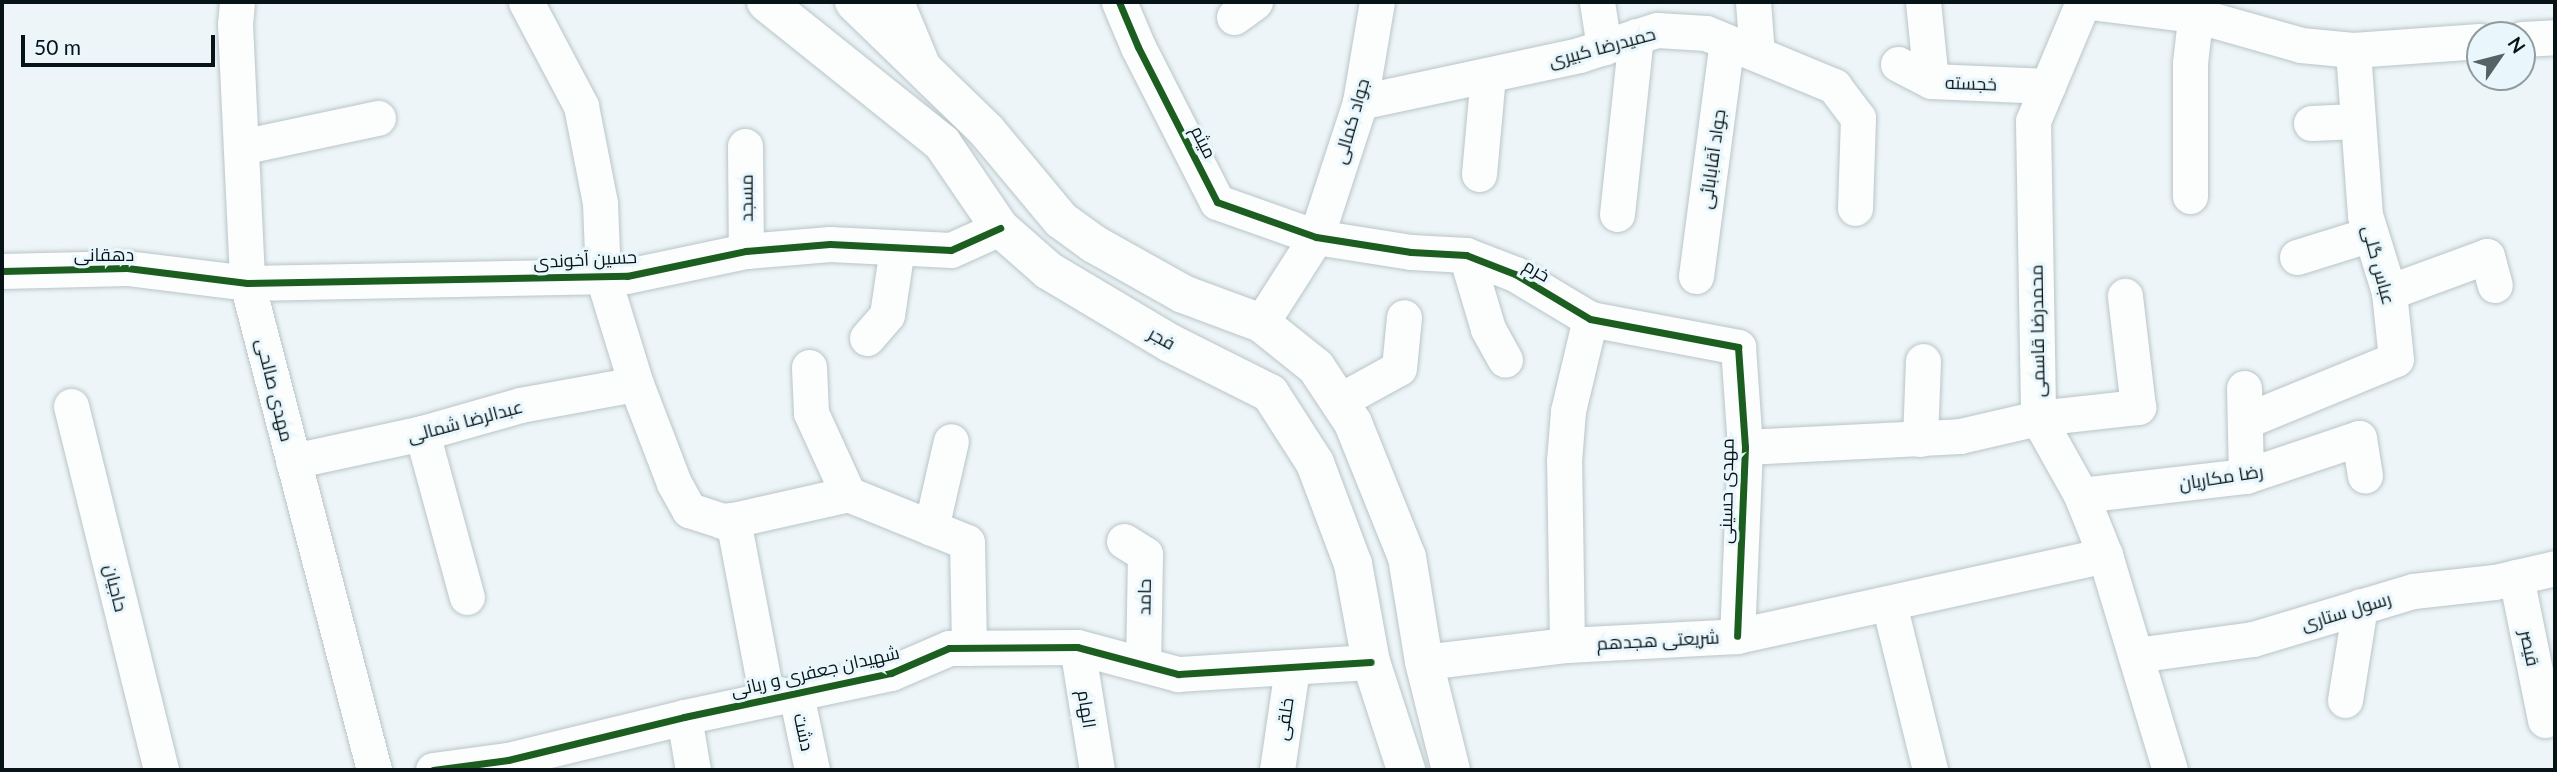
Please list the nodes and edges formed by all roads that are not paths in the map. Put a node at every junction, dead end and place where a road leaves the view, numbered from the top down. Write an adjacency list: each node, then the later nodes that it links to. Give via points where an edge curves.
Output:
1 (237, 2): 31 (street, مهدی صالحی)
2 (526, 2): 45 (street, via 581,106 600,203)
3 (766, 2): 36 (main road, فجر, via 942,143)
4 (854, 2): 22 (main road)
5 (896, 2): 22 (street)
6 (1119, 2): 38 (street, میثم, via 1217,202)
7 (1377, 2): 26 (street, جواد کمالی)
8 (1597, 2): 18 (street)
9 (1753, 2): 19 (street)
10 (1923, 2): 24 (street, خجسته)
11 (2083, 2): 25 (street, محمدرضا قاسمی)
12 (2090, 2): 13 (street)
13 (2196, 8): 20 (street, via 2301,45); 33 (street, via 2190,63)
14 (1636, 36): 18 (street, حمیدرضا کبیری); 19 (street, حمیدرضا کبیری, via 1657,30 1706,33); 35 (street)
15 (2555, 37): 16 (street)
16 (2536, 38)
17 (2466, 42): 20 (street)
18 (1604, 47): 23 (street, حمیدرضا کبیری)
19 (1742, 48): 34 (street, حمیدرضا کبیری, via 1834,86 1858,118); 44 (street, جواد آقابابائی)
20 (2353, 51): 28 (street, عباس گلی)
21 (1898, 64): 24 (street)
22 (923, 67): 52 (main road, via 986,130 1061,220 1183,294)
23 (1488, 75): 26 (street, حمیدرضا کبیری); 32 (street)
24 (1931, 81): 25 (street, خجسته)
25 (2048, 86): 61 (street, محمدرضا قاسمی, via 2034,121)
26 (1360, 102): 38 (street, جواد کمالی)
27 (378, 118): 31 (street)
28 (2358, 121): 29 (street); 37 (street, عباس گلی, via 2365,215)
29 (2311, 123)
30 (745, 146): 40 (street, مسجد)
31 (241, 147): 46 (street, مهدی صالحی)
32 (1479, 174)
33 (2190, 196)
34 (1855, 208)
35 (1617, 215)
36 (1000, 228): 39 (street, حسین آخوندی, via 951,250); 85 (main road, فجر, via 1060,278 1170,343 1270,393 1315,463 1353,564)
37 (2371, 234): 42 (street); 48 (street, عباس گلی)
38 (1316, 237): 41 (street, خرم, via 1411,252); 52 (street, جواد کمالی)
39 (897, 248): 40 (street, حسین آخوندی, via 830,244); 53 (street, via 887,315)
40 (746, 250): 45 (street, حسین آخوندی)
41 (1466, 255): 51 (street, خرم, via 1515,274); 55 (street, via 1488,329)
42 (2297, 257)
43 (2, 271): 46 (street, دهقانی, via 127,268)
44 (1696, 276)
45 (603, 277): 46 (street, حسین آخوندی); 58 (street)
46 (247, 283): 66 (street, مهدی صالحی)
47 (2495, 285): 48 (street, via 2487,256)
48 (2389, 292): 67 (street, عباس گلی, via 2396,359 2244,404)
49 (2125, 296): 61 (street, via 2138,407)
50 (1404, 317): 59 (street, via 1399,368)
51 (1590, 319): 54 (street, خرم); 81 (street, via 1568,411 1564,461)
52 (1261, 323): 59 (main road, via 1316,368)
53 (867, 338)
54 (1738, 347): 65 (street, مهدی حسینی)
55 (1505, 360)
56 (1923, 361): 63 (street)
57 (809, 367): 69 (street, via 811,413)
58 (636, 384): 62 (street, عبدالرضا شمالی, via 520,405); 71 (street, via 689,510)
59 (1339, 401): 86 (main road, via 1353,423 1407,557)
60 (71, 406): 94 (street, حاجیان)
61 (2038, 418): 63 (street, via 1960,436); 70 (street, محمدرضا قاسمی)
62 (422, 433): 66 (street, عبدالرضا شمالی); 77 (street)
63 (1920, 439): 65 (street)
64 (951, 442): 72 (street)
65 (1745, 447): 80 (street, مهدی حسینی)
66 (293, 461): 95 (street, مهدی صالحی)
67 (2246, 476): 68 (street, رضا مکاریان, via 2359,438); 70 (street, رضا مکاریان)
68 (2365, 476)
69 (848, 494): 71 (street); 72 (street)
70 (2081, 495): 74 (street, محمدرضا قاسمی)
71 (733, 520): 89 (street, دشت)
72 (931, 527): 83 (street, via 967,542)
73 (1124, 541): 87 (street, حامد, via 1145,554)
74 (2105, 555): 78 (street, شریعتی هجدهم); 84 (street, محمدرضا قاسمی)
75 (2555, 568): 76 (street, رسول ستاری)
76 (2516, 577): 79 (street, رسول ستاری, via 2413,591); 92 (street, قیصر)
77 (467, 597)
78 (1889, 604): 80 (street, شریعتی هجدهم); 103 (street)
79 (2360, 606): 84 (street, رسول ستاری, via 2253,639); 90 (street)
80 (1737, 636): 81 (street, شریعتی هجدهم)
81 (1567, 645): 86 (street, شریعتی هجدهم)
82 (1077, 647): 83 (street, شهیدان جعفری و ربانی); 87 (street, شهیدان جعفری و ربانی); 99 (street, الهام)
83 (970, 648): 89 (street, شهیدان جعفری و ربانی, via 949,648 891,673)
84 (2136, 655): 104 (street, محمدرضا قاسمی)
85 (1371, 662): 86 (main road); 88 (street, شهیدان جعفری و ربانی); 101 (main road, فجر)
86 (1424, 662): 102 (main road)
87 (1143, 664): 88 (street, شهیدان جعفری و ربانی, via 1178,674)
88 (1292, 668): 100 (street, خلقی)
89 (782, 696): 91 (street, شهیدان جعفری و ربانی); 98 (street, دشت)
90 (2345, 700)
91 (684, 717): 93 (street, شهیدان جعفری و ربانی); 97 (street)
92 (2545, 720)
93 (510, 765): 96 (street, شهیدان جعفری و ربانی)
94 (161, 770)
95 (374, 770)
96 (433, 770)
97 (693, 770)
98 (813, 770)
99 (1097, 770)
100 (1277, 770)
101 (1406, 770)
102 (1451, 770)
103 (1930, 770)
104 (2170, 770)

